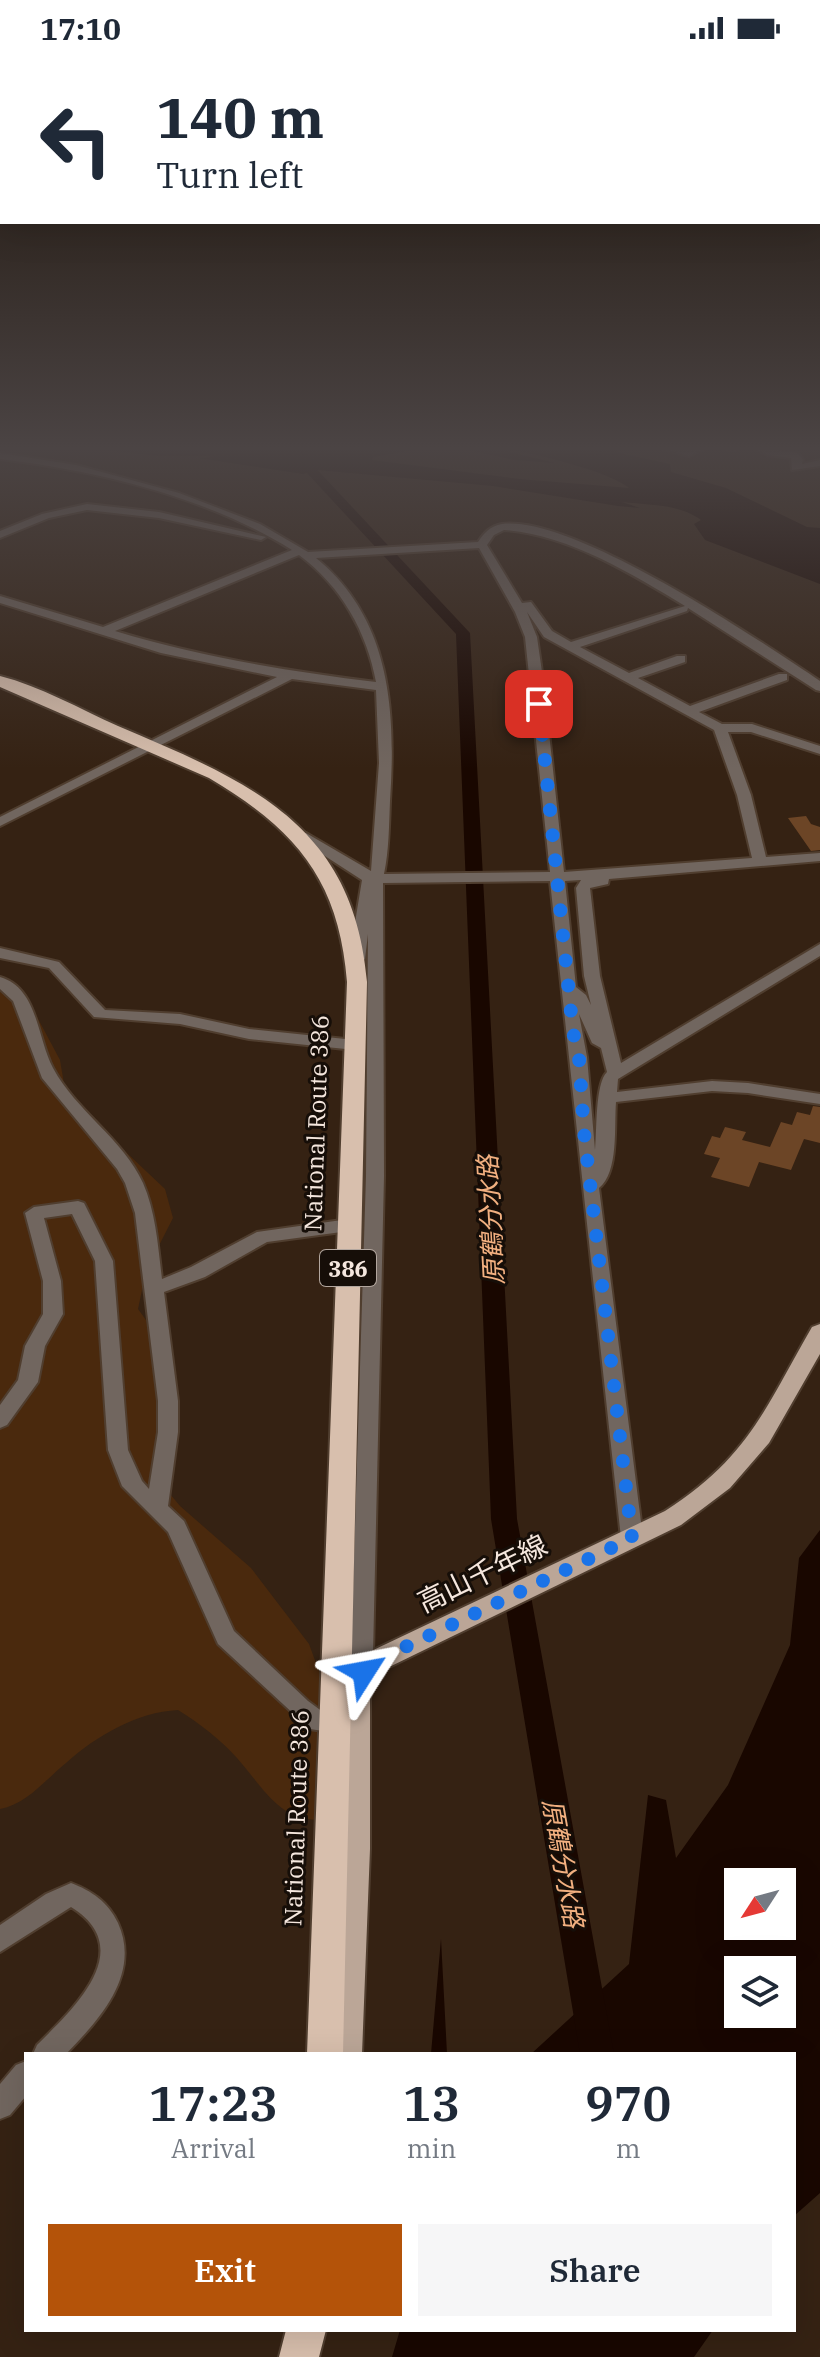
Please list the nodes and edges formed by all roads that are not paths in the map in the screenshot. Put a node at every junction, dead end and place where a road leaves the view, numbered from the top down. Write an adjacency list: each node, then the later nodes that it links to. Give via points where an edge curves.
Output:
1 (302, 554): 8 (street)
2 (307, 554): 15 (street, via 363,622)
3 (485, 554): 5 (street)
4 (593, 554): 16 (street, via 680,598)
5 (507, 586): 9 (street, via 525,601 542,629); 26 (street, via 531,637)
6 (0, 599): 8 (street)
7 (683, 609): 9 (street)
8 (104, 631): 11 (street)
9 (571, 646): 13 (street)
10 (681, 659): 13 (street)
11 (288, 676): 15 (street); 19 (street)
12 (783, 677): 17 (street)
13 (628, 678): 17 (street)
14 (0, 681): 19 (highway, National Route 386 / 386)
15 (382, 687): 27 (street, via 387,718)
16 (820, 687)
17 (689, 711): 18 (street)
18 (720, 728): 20 (street, via 752,728); 24 (street)
19 (151, 746): 21 (street); 22 (highway, National Route 386 / 386, via 230,782)
20 (820, 750)
21 (0, 822)
22 (301, 836): 27 (street); 30 (highway, National Route 386 / 386, via 335,885)
23 (820, 857): 24 (street)
24 (760, 862): 25 (street)
25 (700, 867): 26 (street); 34 (street, via 584,884 592,976)
26 (553, 876): 27 (street); 32 (street)
27 (378, 878): 30 (street); 44 (street, via 362,1654)
28 (820, 949): 34 (street, via 641,1058)
29 (0, 953): 33 (street, via 54,965 100,1014 180,1019 249,1034)
30 (357, 959): 33 (highway, National Route 386 / 386)
31 (0, 982): 39 (street, via 21,1001 50,1078 134,1183 144,1213)
32 (568, 988): 34 (street, via 580,998); 37 (street)
33 (355, 1045): 38 (highway, National Route 386 / 386)
34 (614, 1064): 35 (street)
35 (606, 1096): 36 (street, via 712,1086); 37 (street, via 602,1168)
36 (820, 1099)
37 (592, 1188): 43 (street)
38 (349, 1225): 39 (street, via 263,1236 198,1272); 45 (highway, National Route 386 / 386)
39 (153, 1289): 42 (street, via 168,1401)
40 (820, 1332): 43 (main road, 高山千年線, via 786,1396 736,1471 700,1502)
41 (0, 1420): 42 (street, via 28,1382 35,1346 53,1314 52,1281 34,1213 78,1207 104,1261 118,1450 133,1486)
42 (157, 1508): 45 (street, via 176,1527 226,1637 300,1708 318,1722)
43 (625, 1540): 44 (main road, 高山千年線)
44 (369, 1667): 49 (main road, via 357,1698)
45 (336, 1723): 48 (highway, National Route 386 / 386)
46 (0, 1940): 47 (street, via 71,1895 88,1902 110,1935 113,1963 104,1986 85,2016)
47 (49, 2052)
48 (325, 2052)
49 (347, 2052)
50 (24, 2077): 51 (street)
51 (0, 2105)
52 (305, 2332): 55 (highway)
53 (277, 2357): 54 (street)
54 (290, 2357)
55 (299, 2357)

